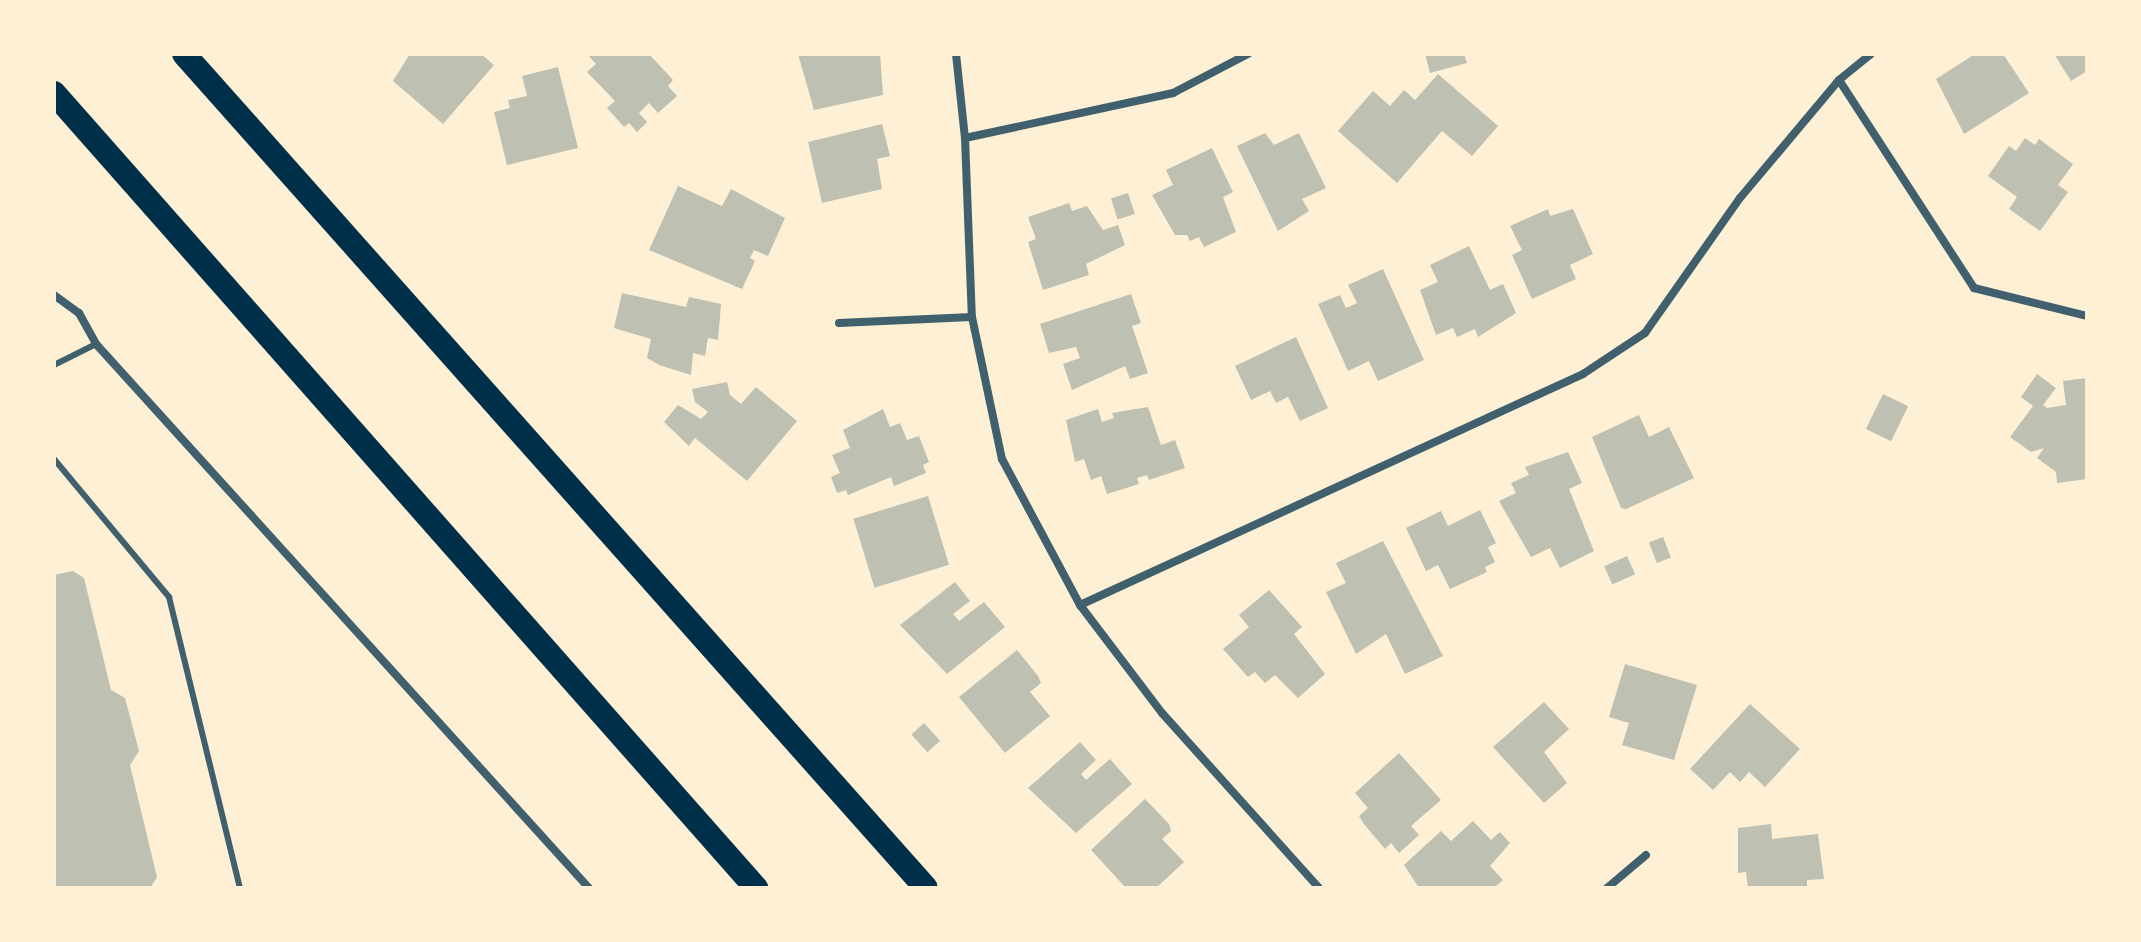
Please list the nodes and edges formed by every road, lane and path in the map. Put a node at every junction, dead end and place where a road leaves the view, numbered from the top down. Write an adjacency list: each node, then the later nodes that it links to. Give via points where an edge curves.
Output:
1 (184, 54): 22 (highway)
2 (956, 54): 7 (street)
3 (1248, 54): 7 (street, via 1173,93)
4 (1871, 54): 5 (street)
5 (1839, 80): 9 (street, via 1974,288); 15 (street, via 1740,198 1645,333 1583,374)
6 (54, 93): 21 (highway)
7 (965, 138): 10 (street)
8 (54, 295): 12 (street, via 79,313)
9 (2087, 316)
10 (972, 317): 11 (street); 15 (street, via 1002,459)
11 (839, 323)
12 (96, 344): 13 (lane); 17 (street)
13 (54, 365)
14 (54, 459): 18 (lane, via 169,597)
15 (1080, 605): 23 (street, via 1162,713)
16 (1646, 855): 24 (street)
17 (580, 879): 19 (street); 20 (street)
18 (240, 888)
19 (572, 888)
20 (589, 888)
21 (756, 888)
22 (926, 888)
23 (1319, 888)
24 (1607, 888)

